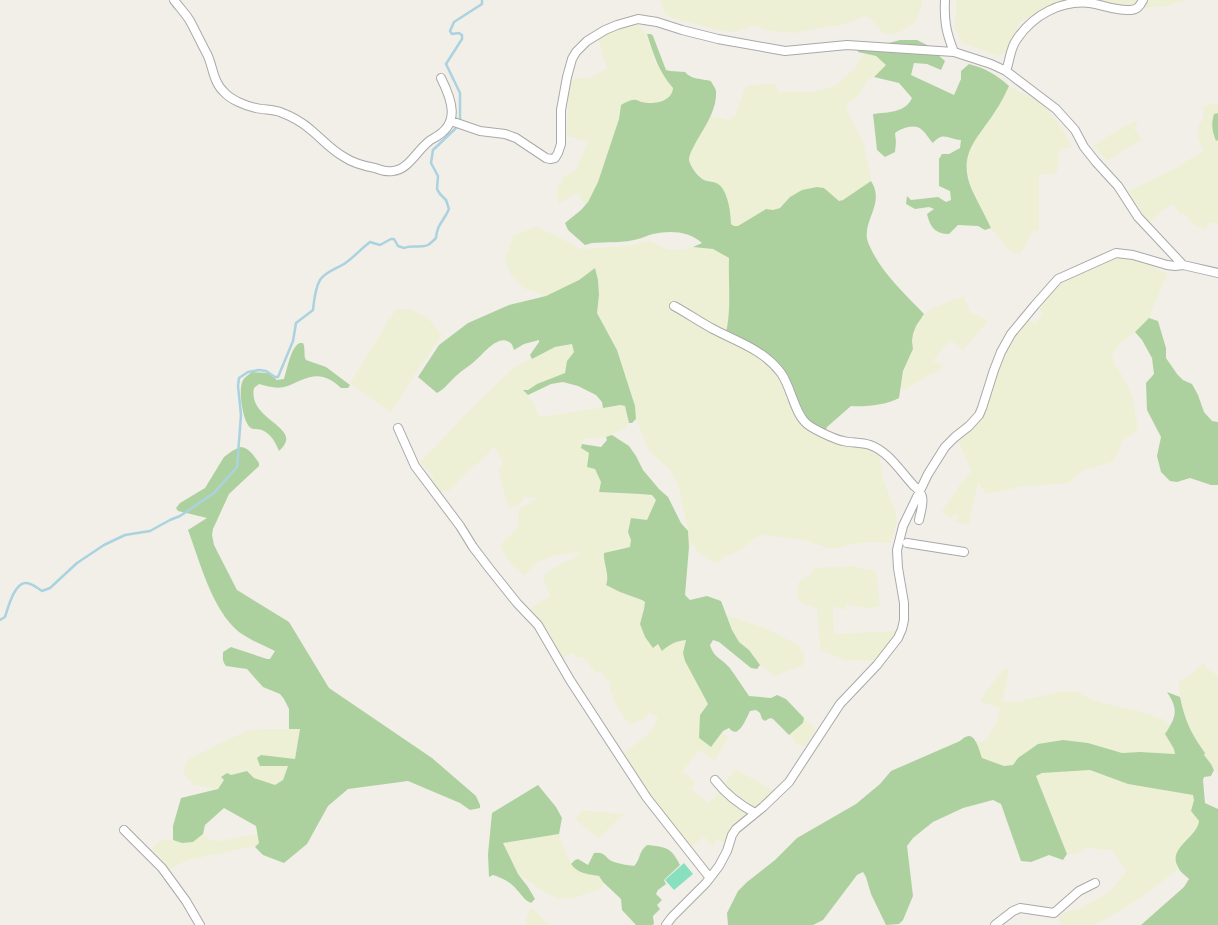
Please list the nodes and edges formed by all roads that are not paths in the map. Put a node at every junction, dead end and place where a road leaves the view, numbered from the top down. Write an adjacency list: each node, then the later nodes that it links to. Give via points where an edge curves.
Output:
1 (174, 0): 7 (street, via 190,20 223,91 238,101 256,108 278,111 292,117 351,161 394,171 420,152 428,141)
2 (945, 0): 4 (street, via 944,21)
3 (1143, 0): 5 (street, via 1137,9 1122,10 1090,3 1076,3 1055,8 1041,15 1016,40)
4 (954, 52): 5 (street); 7 (street, via 847,45 785,51 718,39 638,19 605,30 587,41 572,58 561,110 561,144 555,158 546,158 516,138 505,134 480,131)
5 (1006, 71): 8 (street, via 1056,109 1096,162 1118,186 1138,217)
6 (441, 78): 7 (street)
7 (457, 123)
8 (1183, 265): 9 (street); 12 (street, via 1167,265 1116,253 1058,279 1011,334 994,370 979,415 945,447)
9 (1218, 273)
10 (674, 306): 12 (street, via 712,329 747,345 772,362 782,374 805,423 843,441 869,445 880,450)
11 (398, 428): 19 (street, via 415,466 489,568 538,625 570,680 647,798)
12 (920, 490): 13 (street, via 922,494); 17 (street, via 903,526 897,550 904,603 904,620 898,638 877,665 840,704 789,782)
13 (919, 520)
14 (907, 543): 15 (street)
15 (964, 552)
16 (715, 780): 17 (street, via 721,788)
17 (755, 813): 19 (street, via 736,829 719,866)
18 (124, 830): 21 (street, via 162,868)
19 (710, 878): 22 (street)
20 (1095, 883): 23 (street, via 1079,891 1054,913 1020,908)
21 (200, 925)
22 (666, 925)
23 (995, 925)

